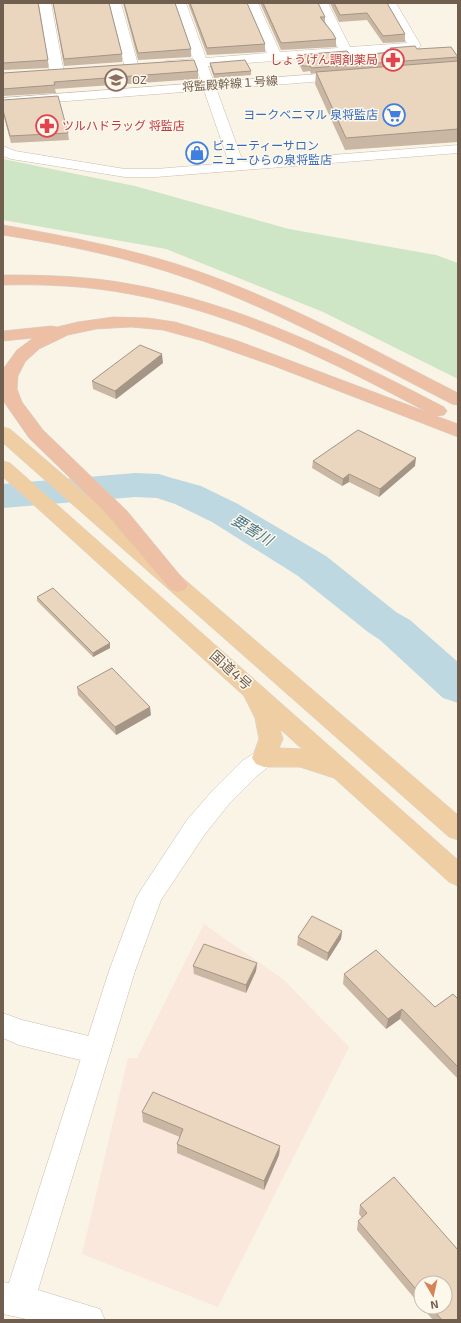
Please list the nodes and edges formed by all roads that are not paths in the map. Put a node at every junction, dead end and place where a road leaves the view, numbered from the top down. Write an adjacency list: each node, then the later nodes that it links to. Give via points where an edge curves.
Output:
1 (45, 3): 13 (street)
2 (115, 3): 10 (street)
3 (180, 3): 9 (street)
4 (252, 3): 8 (street)
5 (322, 3): 7 (street)
6 (390, 3): 7 (street, via 415,46)
7 (346, 51): 8 (street)
8 (275, 56): 9 (street)
9 (201, 62): 10 (street); 16 (street)
10 (132, 68): 11 (street)
11 (117, 69)
12 (72, 72): 13 (street)
13 (57, 73): 14 (street)
14 (41, 74)
15 (356, 75): 16 (street, 将監殿幹線１号線)
16 (209, 85): 17 (street, 将監殿幹線１号線); 20 (street)
17 (3, 102)
18 (3, 150): 20 (street, via 11,155 125,174)
19 (458, 150): 20 (street)
20 (236, 166)
21 (3, 230): 25 (highway, via 72,242 148,260 223,286)
22 (3, 271): 25 (highway, via 107,273 160,280 248,301)
23 (3, 280): 28 (highway, via 62,280 103,284 148,292 232,315 305,345)
24 (62, 330): 26 (highway); 29 (highway, via 133,322 162,325 214,339 278,361); 32 (highway, via 40,340 20,354 12,370 8,389 16,408 30,428 111,506)
25 (323, 331): 27 (highway)
26 (3, 336)
27 (458, 400)
28 (458, 422)
29 (458, 431)
30 (3, 433): 32 (highway, 国道4号)
31 (3, 467): 33 (highway, 国道4号)
32 (178, 584): 36 (highway, 国道4号)
33 (249, 686): 34 (highway, via 266,718 271,739); 35 (highway, 国道4号)
34 (264, 758): 35 (highway, via 302,757 318,761); 39 (street, via 226,792 196,827 150,896 122,971)
35 (348, 775): 37 (highway, 国道4号)
36 (458, 830)
37 (458, 874)
38 (3, 1025): 39 (street, via 20,1032)
39 (97, 1051): 40 (street)
40 (11, 1299): 41 (street)
41 (89, 1320)

